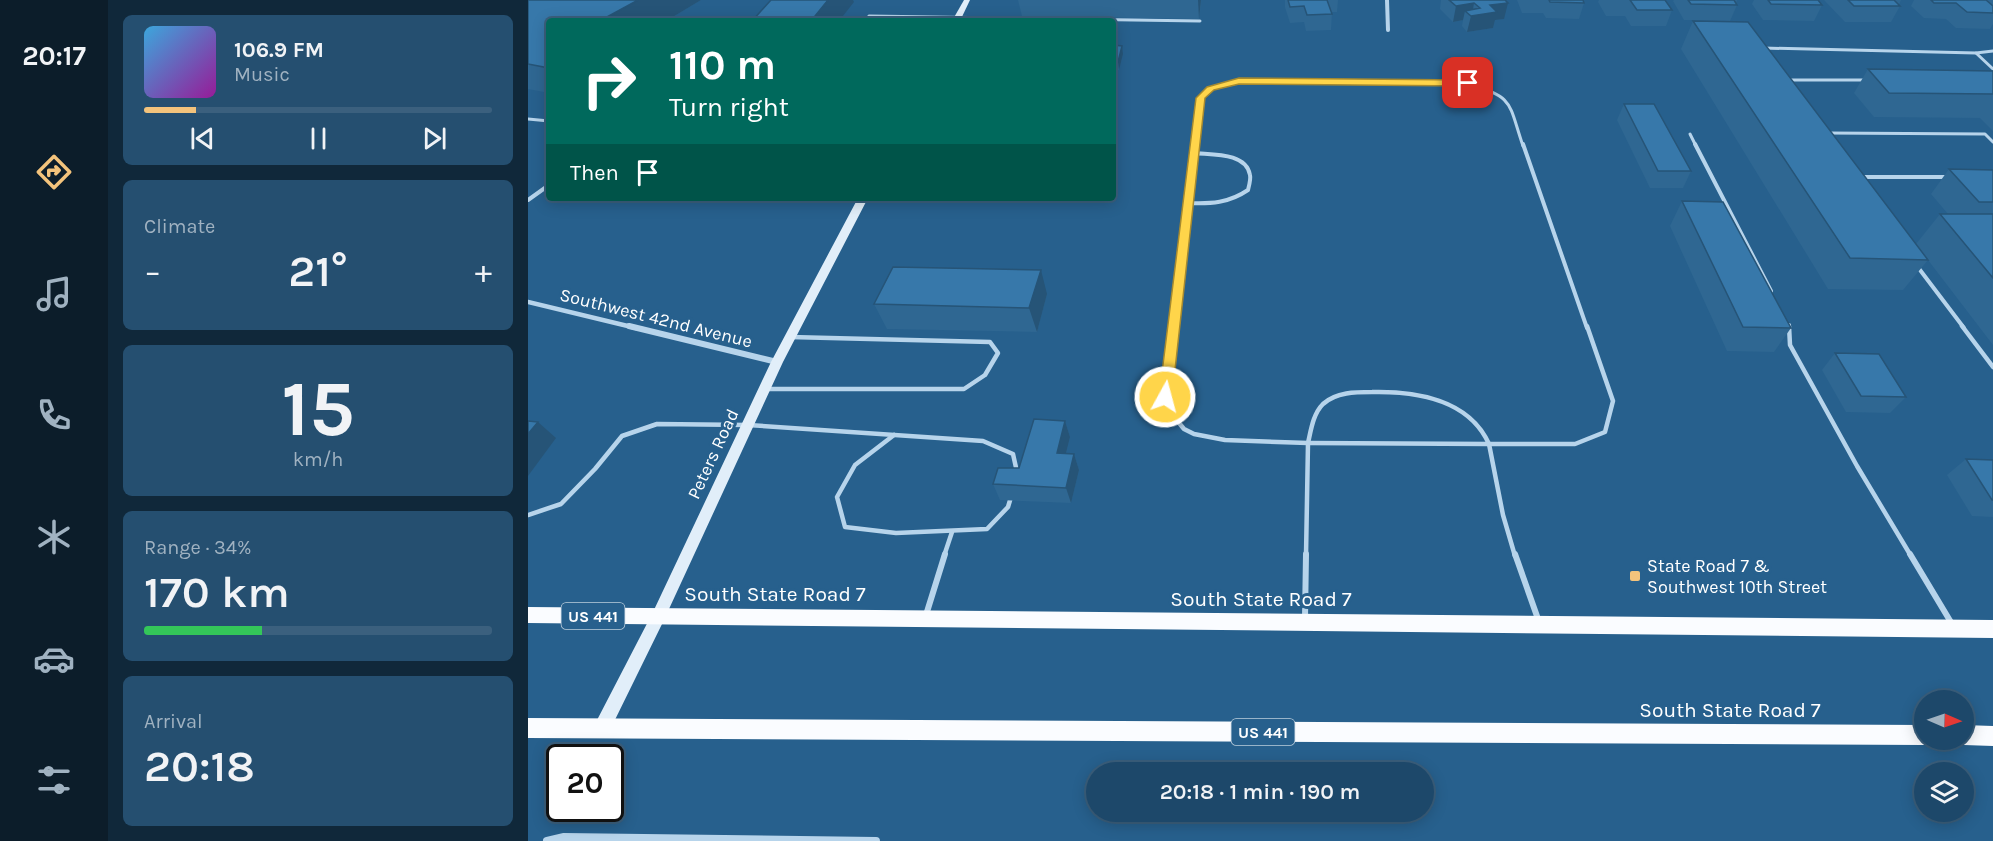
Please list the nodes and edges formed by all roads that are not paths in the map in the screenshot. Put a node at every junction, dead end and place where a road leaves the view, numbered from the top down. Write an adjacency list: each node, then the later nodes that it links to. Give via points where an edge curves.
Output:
1 (967, 0): 5 (street)
2 (1387, 0): 8 (street)
3 (868, 18): 4 (lane)
4 (928, 18)
5 (958, 18)
6 (1116, 20): 7 (lane)
7 (1200, 21)
8 (1388, 30)
9 (1762, 48): 11 (lane)
10 (1993, 51): 11 (lane)
11 (1976, 53): 12 (lane)
12 (1993, 69)
13 (1786, 80): 14 (lane)
14 (1878, 80)
15 (528, 118): 16 (lane)
16 (546, 121)
17 (1826, 133): 19 (lane, via 1985,134)
18 (1690, 134): 28 (lane)
19 (1993, 142)
20 (1194, 153): 26 (lane); 26 (lane, via 1228,156 1244,163 1250,175 1248,190 1235,200); 38 (lane, via 1201,98 1210,88 1239,81 1468,83 1497,92 1507,100 1613,401 1605,432 1575,444)
21 (1860, 177): 22 (lane)
22 (1949, 177)
23 (546, 187): 24 (lane)
24 (528, 200)
25 (861, 201): 31 (street, Peters Road)
26 (1188, 203): 37 (lane, via 1165,397 1172,415 1183,428 1203,438)
27 (1911, 259): 33 (lane)
28 (1772, 294)
29 (529, 303): 32 (street, Southwest 42nd Avenue)
30 (1783, 315): 48 (lane, via 1789,326 1790,345)
31 (790, 337): 32 (street, Peters Road); 34 (lane, via 990,342 998,353 982,379 964,389)
32 (777, 362): 34 (street, Peters Road)
33 (1993, 367)
34 (764, 389): 35 (street, Peters Road)
35 (748, 425): 36 (lane); 41 (lane, via 657,424 622,436 561,504); 44 (street, Peters Road)
36 (894, 435): 39 (lane, via 983,441 1013,454); 42 (lane, via 855,465 837,497 845,527 896,533)
37 (1308, 443): 38 (lane); 38 (lane, via 1312,419 1323,403 1346,393 1399,392 1426,395 1456,407); 46 (lane)
38 (1489, 443): 47 (lane, via 1504,522)
39 (1018, 478)
40 (1014, 488): 42 (lane, via 1008,507 987,529)
41 (528, 515)
42 (952, 532): 45 (lane)
43 (528, 615): 44 (main road, South State Road 7 / US 441)
44 (658, 617): 45 (main road, South State Road 7 / US 441); 51 (street, Peters Road)
45 (924, 619): 46 (main road, South State Road 7 / US 441)
46 (1306, 624): 47 (main road, South State Road 7 / US 441)
47 (1540, 625): 48 (main road, South State Road 7 / US 441)
48 (1955, 629): 49 (main road, South State Road 7 / US 441)
49 (1993, 629)
50 (528, 728): 51 (main road, South State Road 7 / US 441)
51 (602, 728): 52 (main road, South State Road 7 / US 441)
52 (1914, 735)
53 (1974, 735): 54 (main road)
54 (1993, 735)
55 (547, 841): 56 (street, via 564,837)
56 (876, 841)

